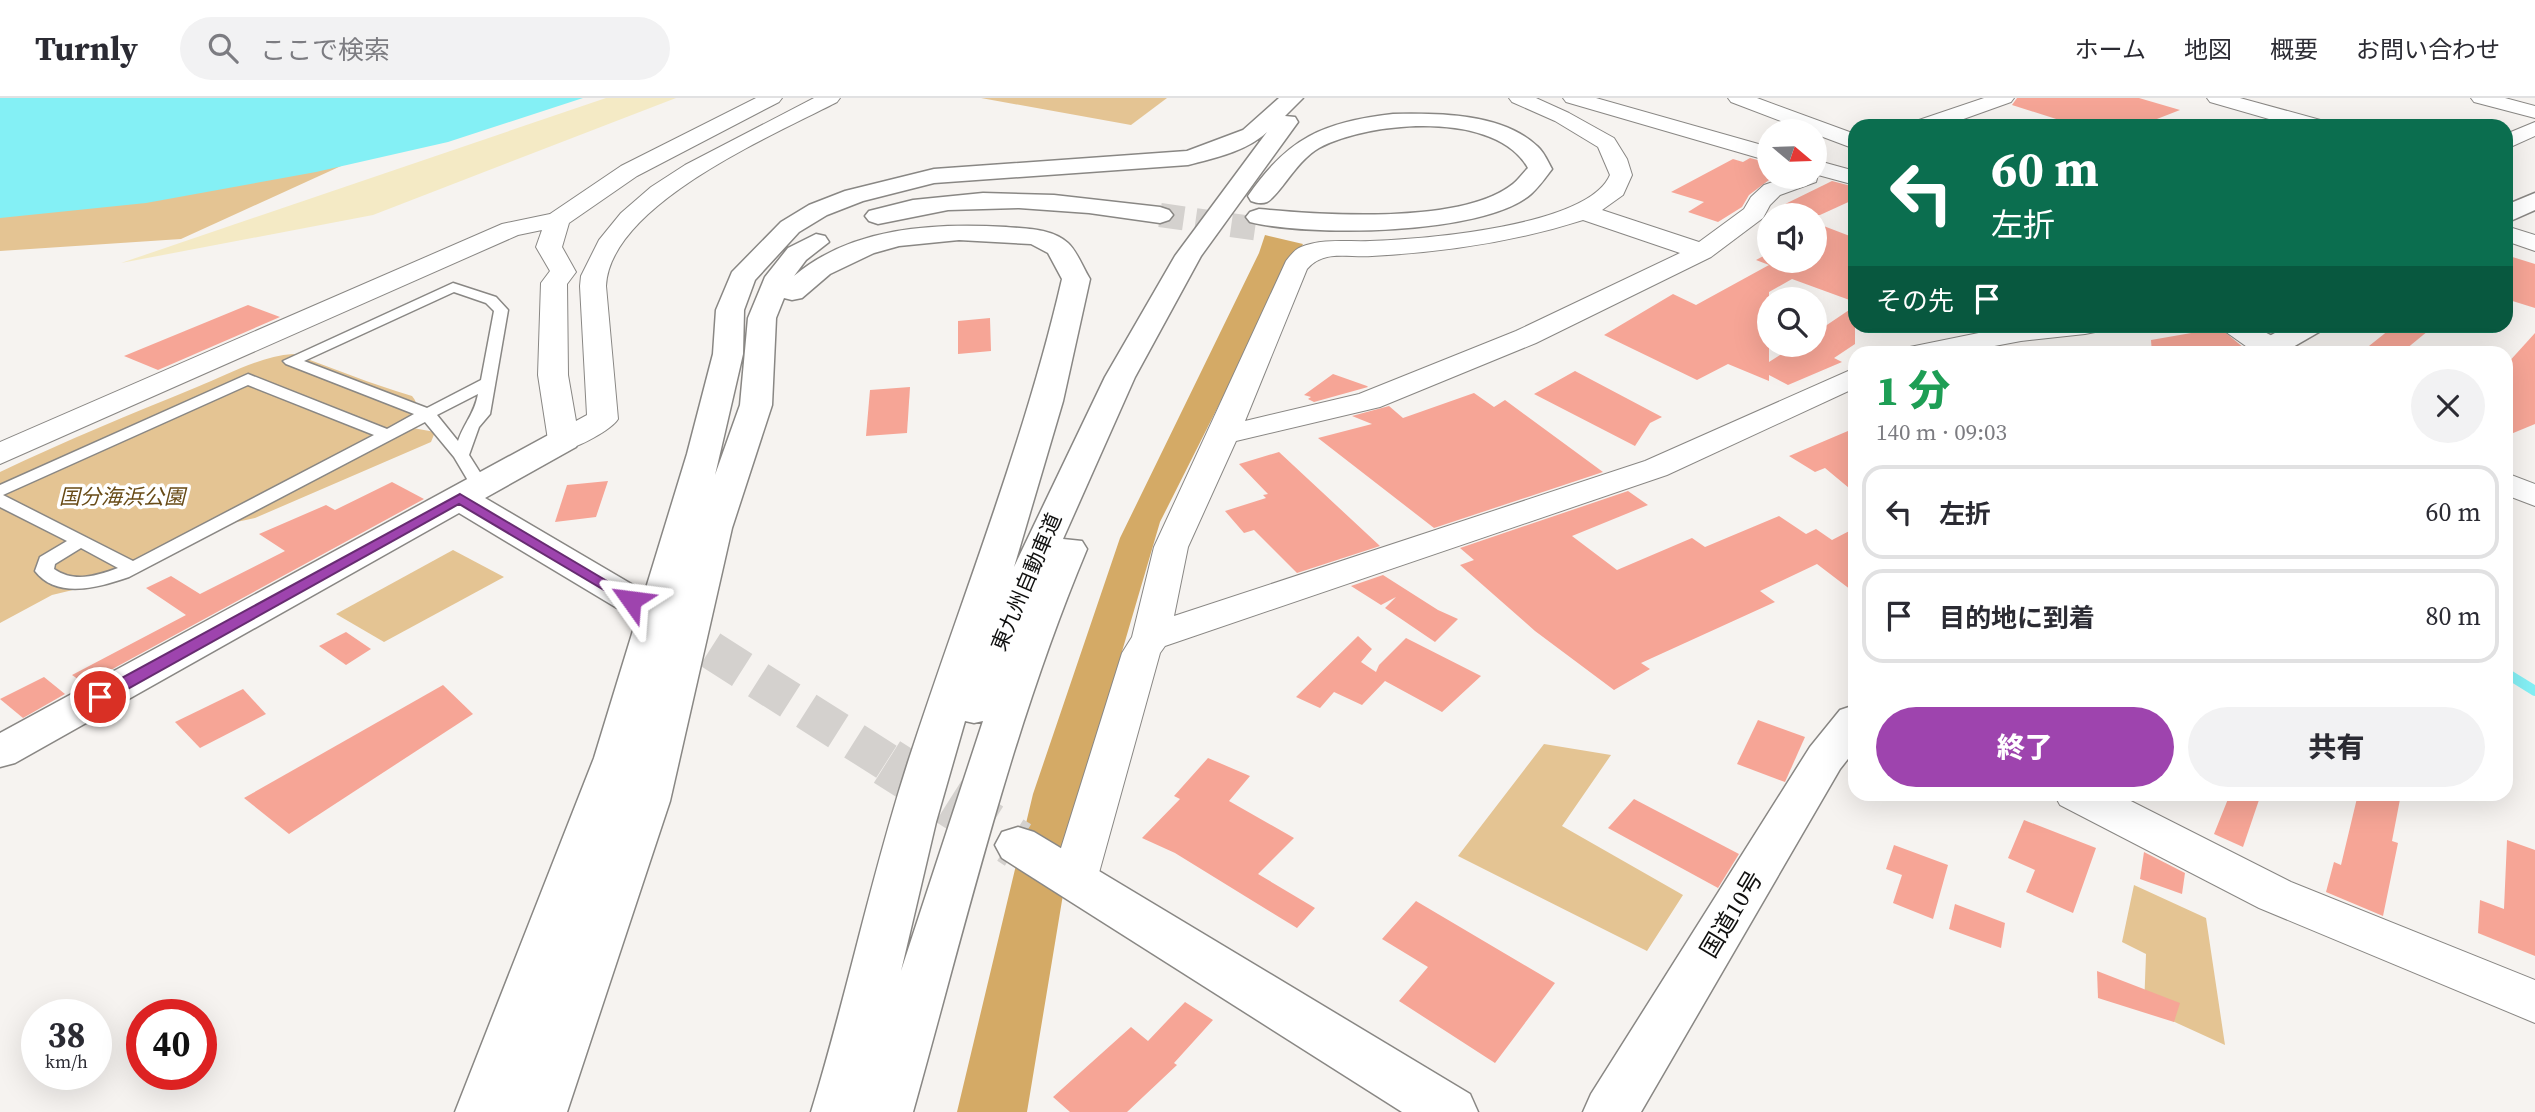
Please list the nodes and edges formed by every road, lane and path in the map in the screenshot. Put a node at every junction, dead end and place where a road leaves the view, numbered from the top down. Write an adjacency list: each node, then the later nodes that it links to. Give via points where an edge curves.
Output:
1 (772, 98): 19 (street)
2 (830, 98): 22 (street)
3 (1293, 98): 37 (main road, via 1251,135 1217,150 1143,163 934,176 830,205 790,227)
4 (1308, 98): 70 (main road, 東九州自動車道, via 1188,256 1120,377 1020,594 952,766)
5 (1323, 98): 38 (main road, 東九州自動車道)
6 (1456, 98): 24 (main road, via 1542,138)
7 (1519, 98): 33 (street, via 1587,130 1606,143 1616,159 1621,175 1615,190)
8 (1573, 98): 23 (street)
9 (1738, 98): 20 (street)
10 (2004, 98): 16 (street)
11 (2217, 98): 15 (street)
12 (2481, 98): 14 (street)
13 (2297, 103): 15 (street)
14 (2535, 112)
15 (2273, 114): 17 (street)
16 (1944, 119)
17 (2291, 119)
18 (2535, 128): 21 (street)
19 (699, 133): 22 (street); 34 (street, via 629,171)
20 (1848, 139)
21 (2513, 139)
22 (747, 142): 52 (street, via 653,195 603,251 593,278 603,419)
23 (1757, 151)
24 (1562, 156)
25 (1848, 156): 26 (street)
26 (1827, 167)
27 (1827, 174): 28 (street)
28 (1848, 177)
29 (1774, 189): 39 (street, via 1754,213)
30 (1553, 190): 38 (main road, via 1527,206 1433,229 1337,233 1259,223 1370,223 1457,214 1522,190 1540,169 1528,149 1472,126 1404,120 1354,127 1306,146)
31 (2535, 200): 32 (main road)
32 (2513, 211)
33 (1584, 212): 39 (street); 51 (street, via 1465,241 1307,253 1295,267)
34 (558, 220): 52 (street, via 549,247 563,272 554,283 553,375); 53 (street, via 511,229)
35 (2513, 235): 36 (street)
36 (2535, 243)
37 (771, 246): 40 (main road, via 837,218 926,194 1052,190 1165,211 1008,199 932,205 847,226 797,254 779,277); 71 (main road, via 742,278 730,310 728,354 715,410 616,758)
38 (1218, 246): 74 (main road, 東九州自動車道, via 1101,475 1048,597 988,766)
39 (1702, 252): 51 (street, via 1526,337 1369,401)
40 (762, 318): 70 (main road, via 820,268 898,238 959,232 1036,237 1058,248 1076,279 1064,341 1002,552 931,761); 72 (main road, via 756,405 714,528 647,801)
41 (2016, 333): 44 (street)
42 (2245, 333): 45 (street)
43 (2298, 333): 46 (main road)
44 (1946, 346)
45 (2261, 346)
46 (2277, 346)
47 (1848, 380): 63 (street, via 1656,468)
48 (488, 382): 49 (lane); 49 (lane, via 501,310 491,300 453,287 290,361); 54 (lane, via 482,414 471,426)
49 (426, 413): 50 (lane); 54 (lane)
50 (386, 434): 56 (lane, via 248,379); 61 (lane)
51 (1223, 435): 63 (street, via 1171,547)
52 (564, 440): 57 (main road)
53 (0, 454)
54 (461, 455): 57 (lane)
55 (2513, 486): 58 (street)
56 (0, 491)
57 (469, 491): 62 (main road); 65 (main road)
58 (2535, 496)
59 (0, 500): 60 (lane)
60 (80, 541): 61 (lane); 61 (lane, via 47,561 44,571 56,582 81,584)
61 (133, 568)
62 (631, 600)
63 (1151, 637): 68 (street, via 1141,653)
64 (1848, 734): 76 (main road, 国道10号, via 1825,758)
65 (0, 752)
66 (2093, 801): 69 (street, via 2275,895)
67 (1018, 845): 68 (main road)
68 (1074, 880): 75 (main road)
69 (2535, 1002)
70 (865, 1016): 73 (main road, 東九州自動車道)
71 (483, 1112)
72 (539, 1112)
73 (839, 1112)
74 (885, 1112)
75 (1450, 1112)
76 (1611, 1112)

